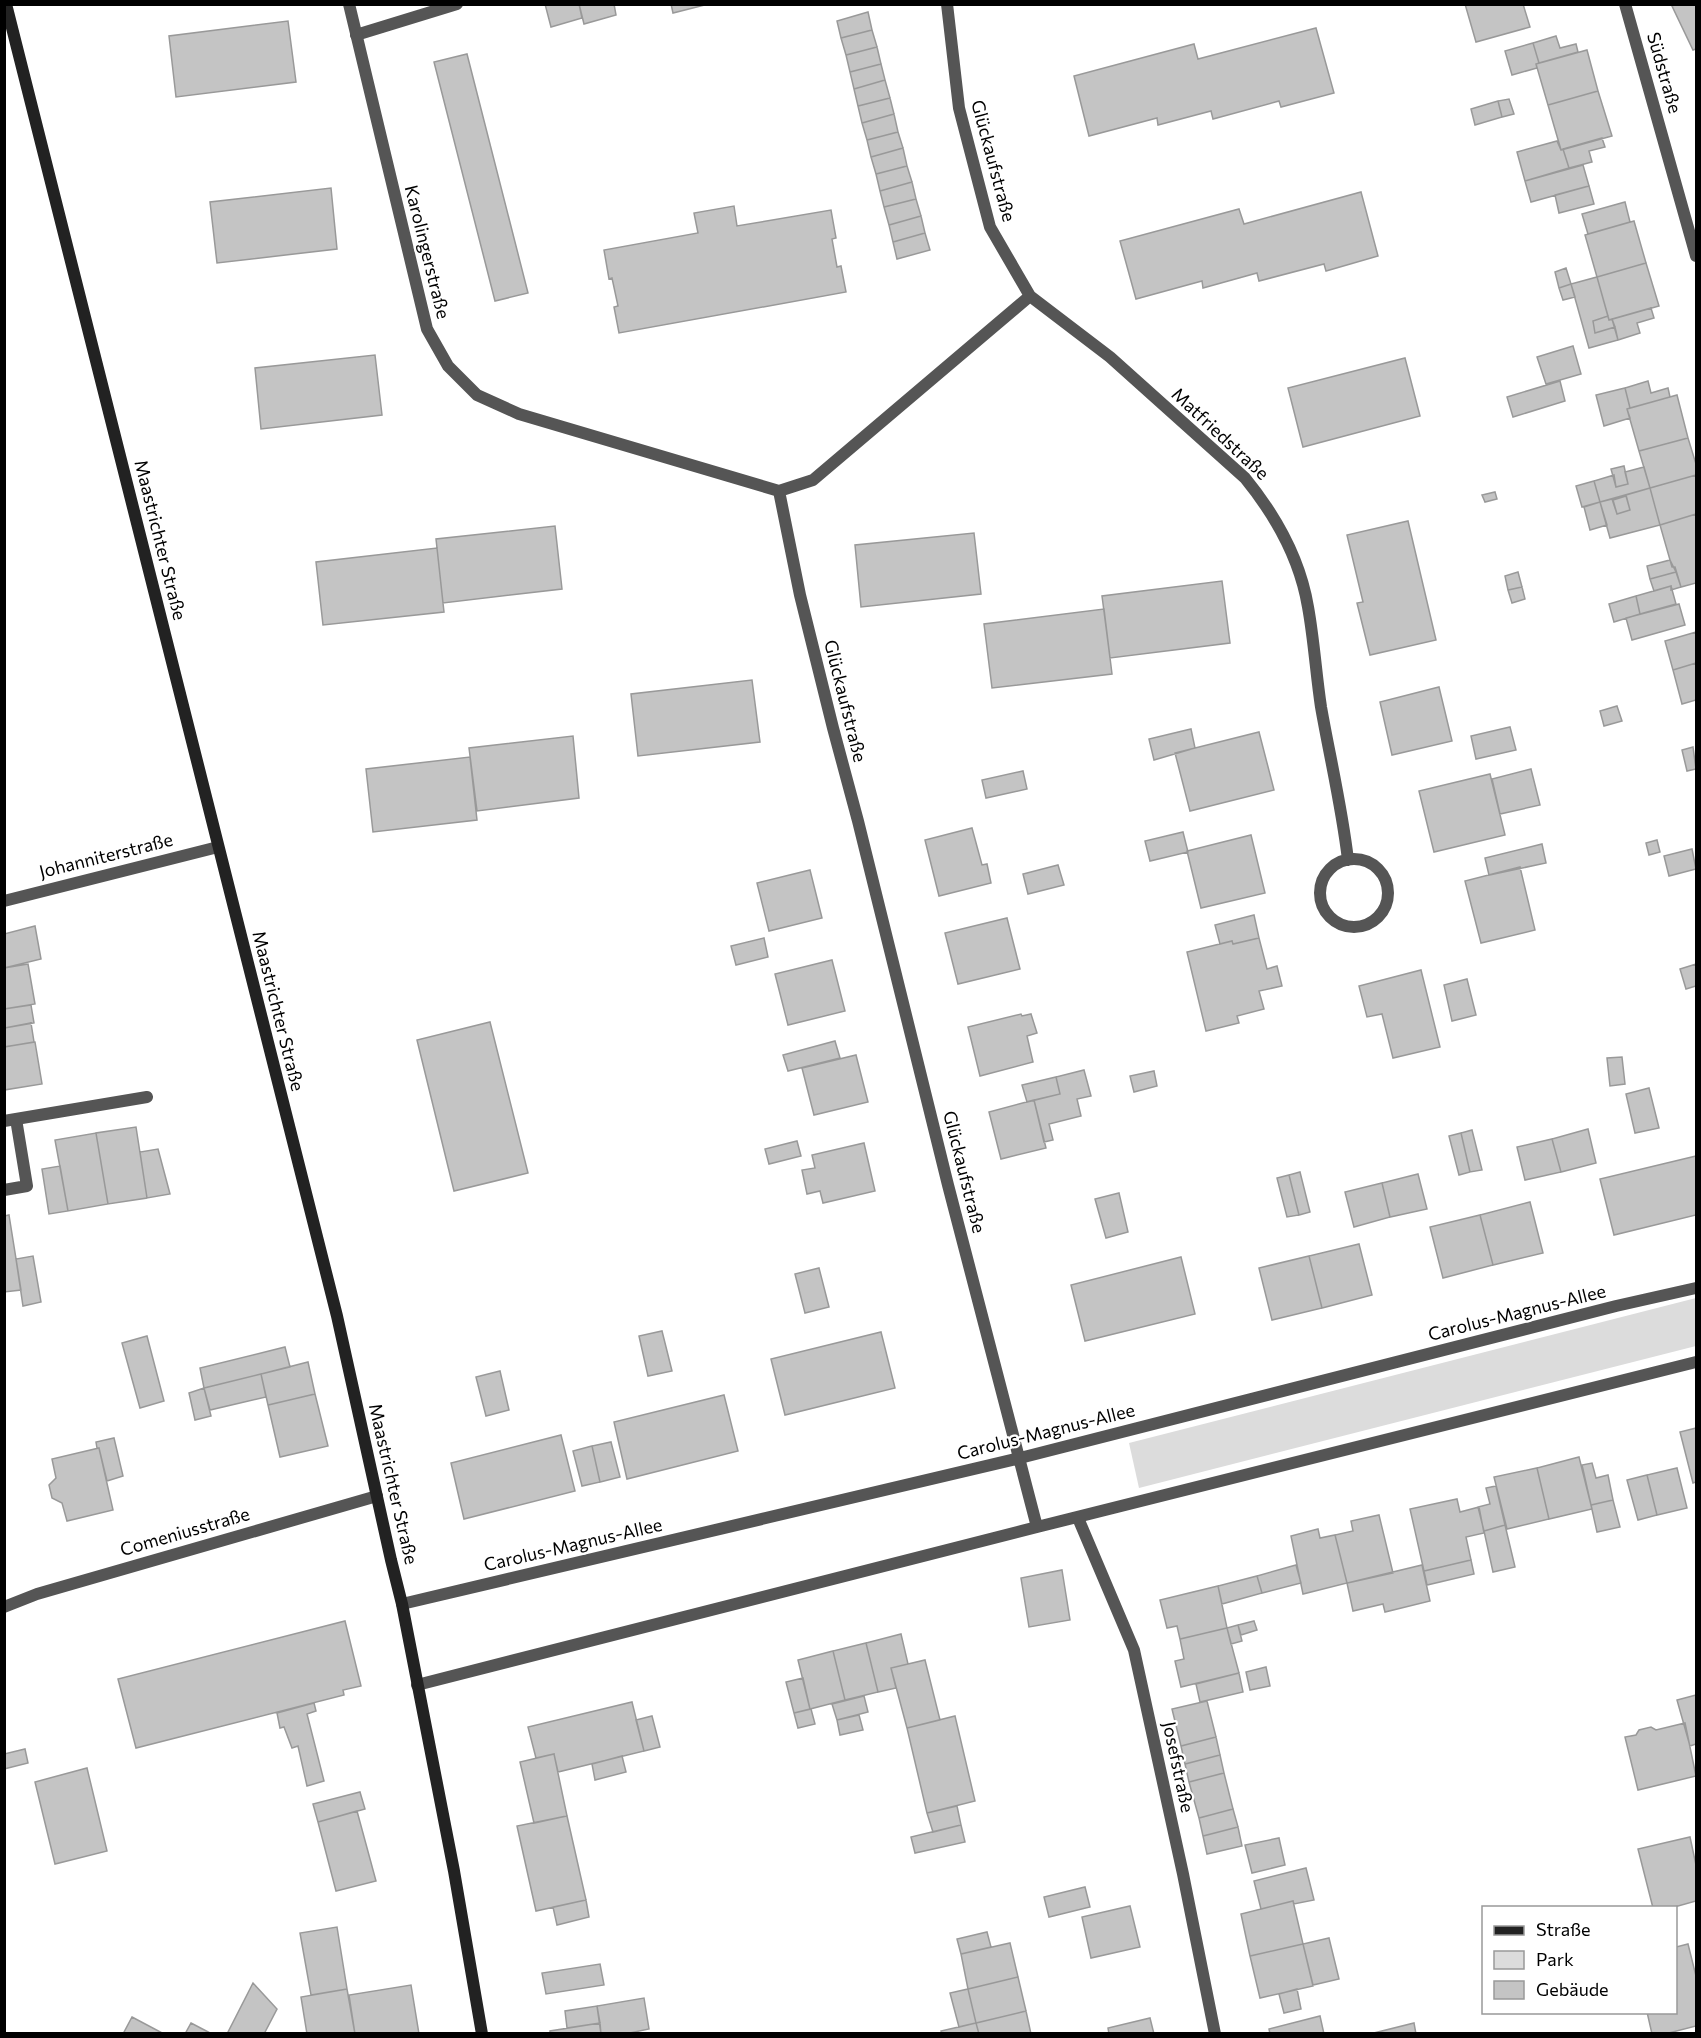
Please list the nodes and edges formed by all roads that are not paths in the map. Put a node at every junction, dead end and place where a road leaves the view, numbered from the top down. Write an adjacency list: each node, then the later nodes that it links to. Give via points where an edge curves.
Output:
1 (6, 4): 10 (street, Maastrichter Straße)
2 (349, 4): 6 (street, Karolingerstraße)
3 (457, 4): 6 (street)
4 (947, 4): 8 (street, Glückaufstraße, via 959,108 990,228)
5 (1625, 4): 7 (street, Südstraße)
6 (356, 34): 9 (street, Karolingerstraße, via 427,329 448,366 477,395 519,414)
7 (1696, 255)
8 (1030, 296): 9 (street, via 813,480); 11 (street, Matfriedstraße, via 1110,357 1245,478 1289,544 1308,607)
9 (779, 491): 18 (street, Glückaufstraße, via 832,728)
10 (218, 847): 12 (street, Johanniterstraße); 19 (street, Maastrichter Straße, via 335,1304)
11 (1348, 860): 11 (street, via 1367,861 1378,868 1389,892 1379,917 1355,928 1331,918 1320,894 1322,880 1330,869)
12 (4, 901)
13 (147, 1097): 14 (street)
14 (10, 1120): 15 (street, via 27,1186)
15 (4, 1190)
16 (1696, 1288): 18 (street, Carolus-Magnus-Allee)
17 (1696, 1362): 20 (street)
18 (1020, 1458): 21 (street, Glückaufstraße); 22 (street, Carolus-Magnus-Allee)
19 (377, 1496): 22 (street, Maastrichter Straße); 23 (street, Comeniusstraße, via 37,1594)
20 (1078, 1518): 21 (street); 26 (street, Josefstraße, via 1134,1650)
21 (1037, 1527): 24 (street)
22 (402, 1604): 24 (street, Maastrichter Straße)
23 (4, 1607)
24 (417, 1685): 25 (street, Maastrichter Straße)
25 (482, 2034)
26 (1215, 2034)

